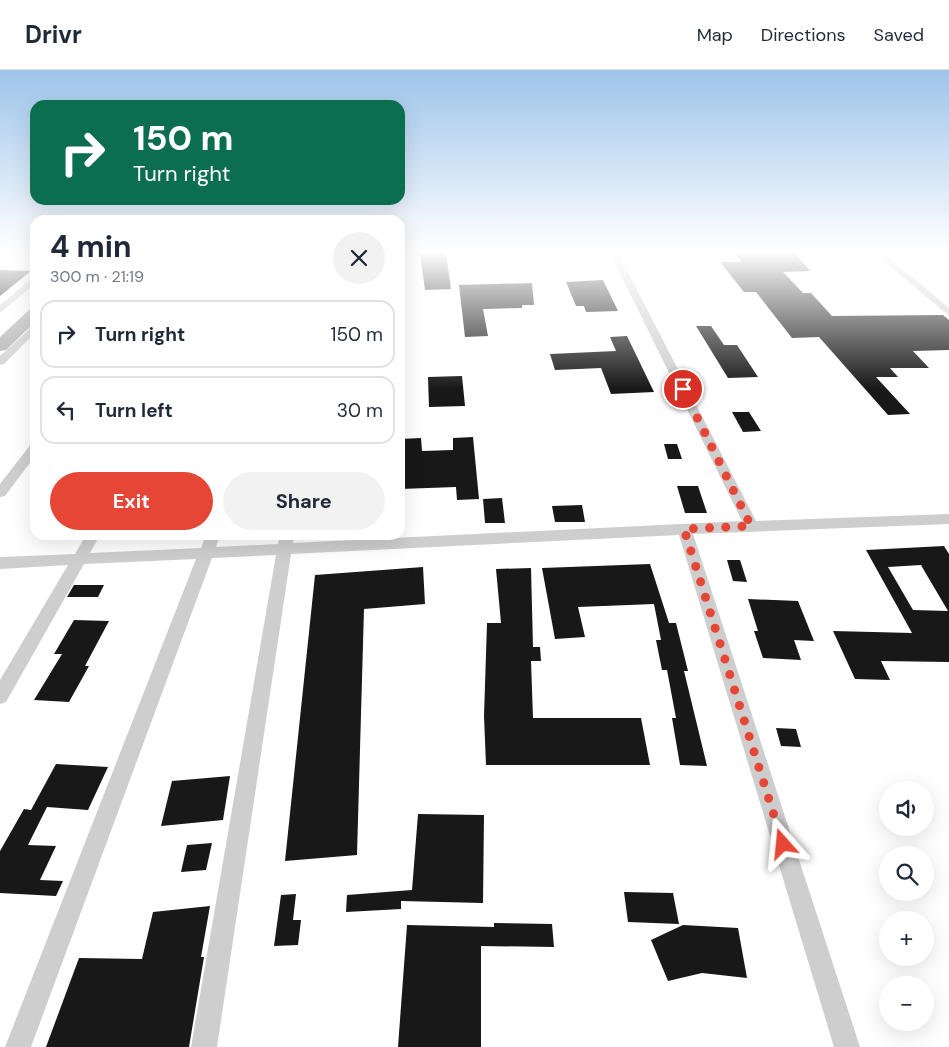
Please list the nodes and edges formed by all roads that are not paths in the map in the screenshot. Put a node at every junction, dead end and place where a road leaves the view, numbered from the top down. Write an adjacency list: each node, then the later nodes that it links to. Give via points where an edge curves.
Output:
1 (13, 299): 5 (street)
2 (30, 299): 8 (main road)
3 (637, 299): 15 (street)
4 (932, 299): 6 (street)
5 (0, 310)
6 (949, 313)
7 (30, 318): 10 (main road)
8 (0, 327)
9 (30, 332): 11 (street)
10 (0, 346)
11 (0, 362)
12 (30, 454): 13 (street)
13 (0, 493)
14 (949, 519): 15 (street)
15 (751, 526): 16 (street)
16 (684, 529): 17 (street); 27 (street)
17 (405, 538)
18 (90, 540): 22 (street)
19 (347, 540): 20 (street)
20 (286, 542): 21 (street); 26 (street)
21 (210, 544): 22 (street); 25 (street)
22 (78, 560): 23 (street); 24 (street)
23 (0, 564)
24 (0, 696)
25 (18, 1047)
26 (204, 1047)
27 (847, 1047)

